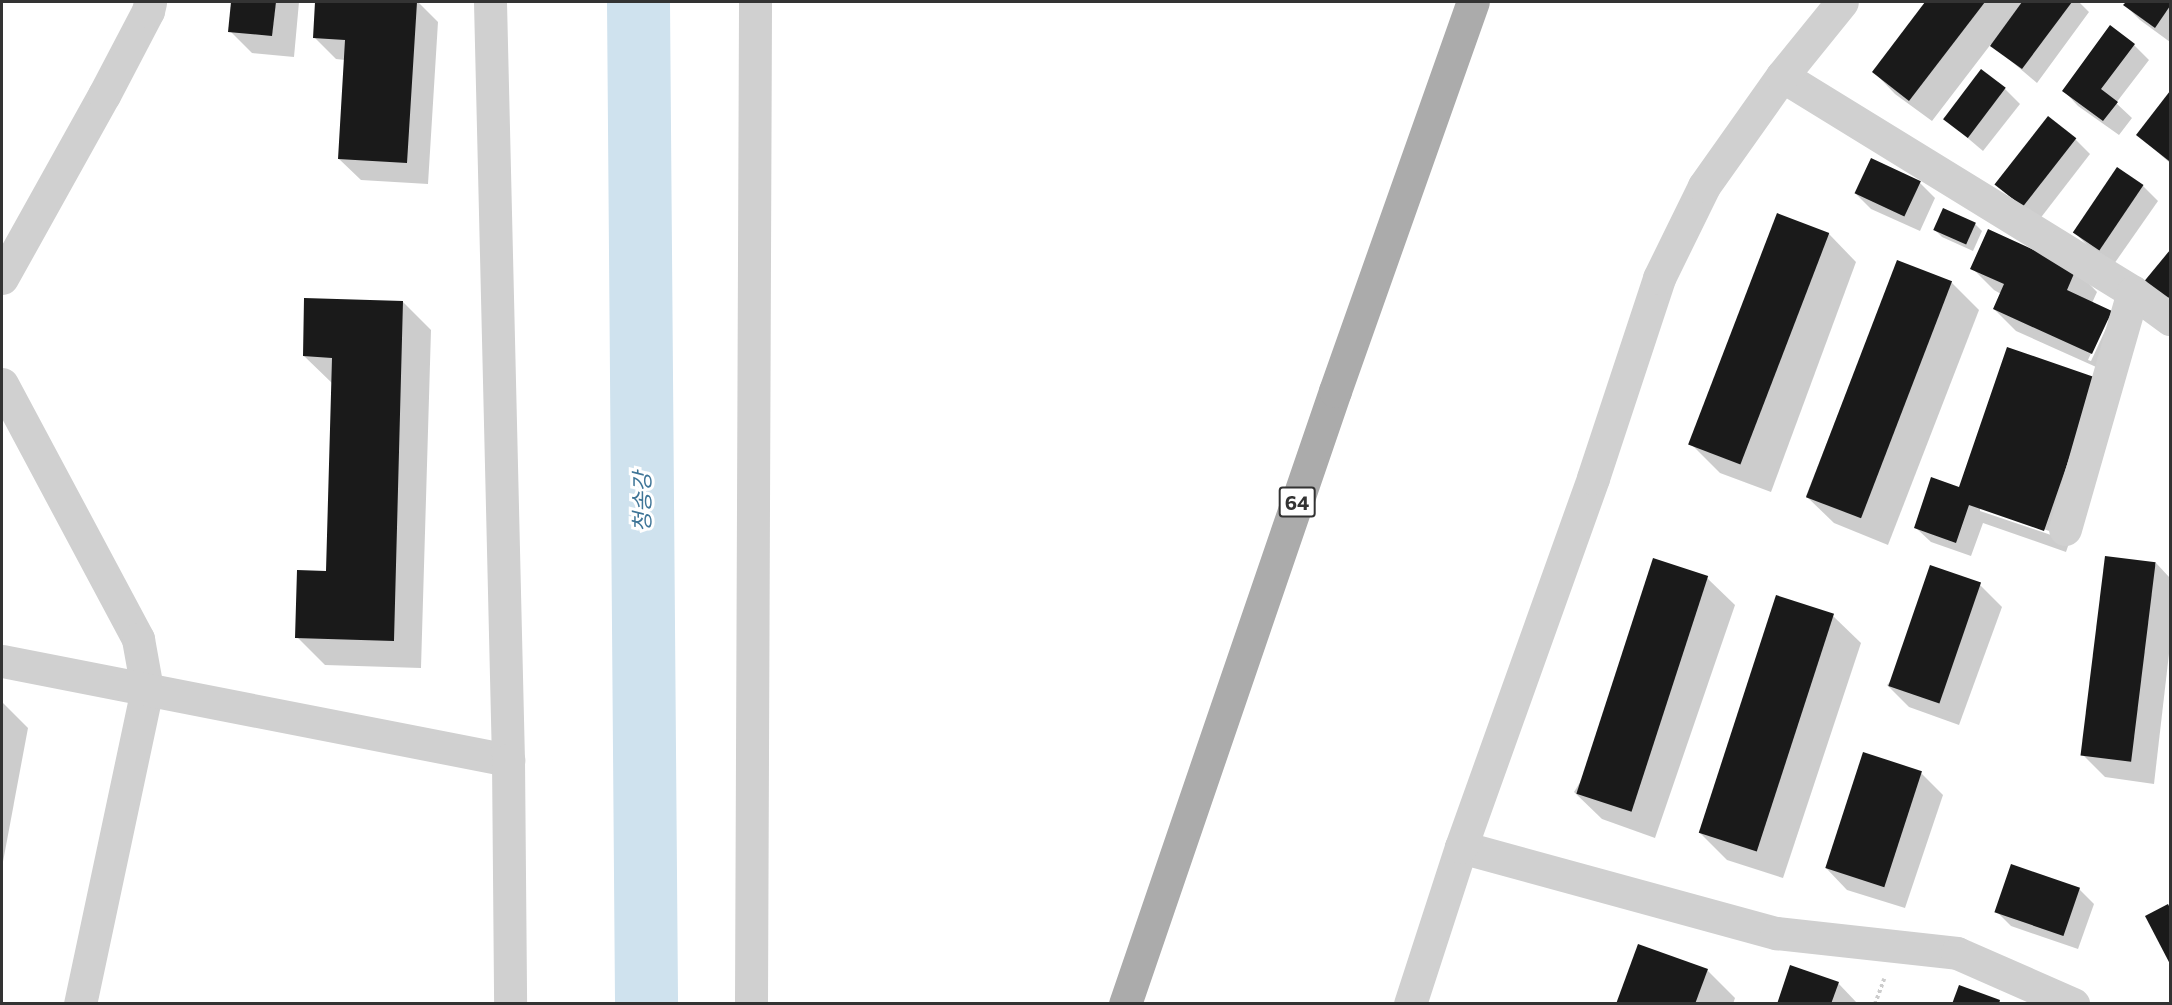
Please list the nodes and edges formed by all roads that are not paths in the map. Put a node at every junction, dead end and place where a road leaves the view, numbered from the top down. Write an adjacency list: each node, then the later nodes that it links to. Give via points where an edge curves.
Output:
1 (150, 2): 7 (street, via 104,95)
2 (490, 2): 14 (street)
3 (755, 2): 18 (street)
4 (1473, 2): 19 (main road, 64)
5 (1842, 2): 6 (street)
6 (1782, 76): 8 (street); 15 (street, via 1704,186 1659,278 1589,489)
7 (2, 278)
8 (2133, 292): 9 (street); 11 (street)
9 (2170, 319)
10 (2, 384): 13 (street, via 138,639)
11 (2065, 529)
12 (2, 661): 13 (street)
13 (147, 689): 14 (street); 16 (street)
14 (508, 760): 17 (street)
15 (1461, 847): 20 (street); 21 (street, via 1776,933 1957,953)
16 (80, 1004)
17 (510, 1004)
18 (751, 1004)
19 (1125, 1004)
20 (1410, 1004)
21 (2073, 1004)

